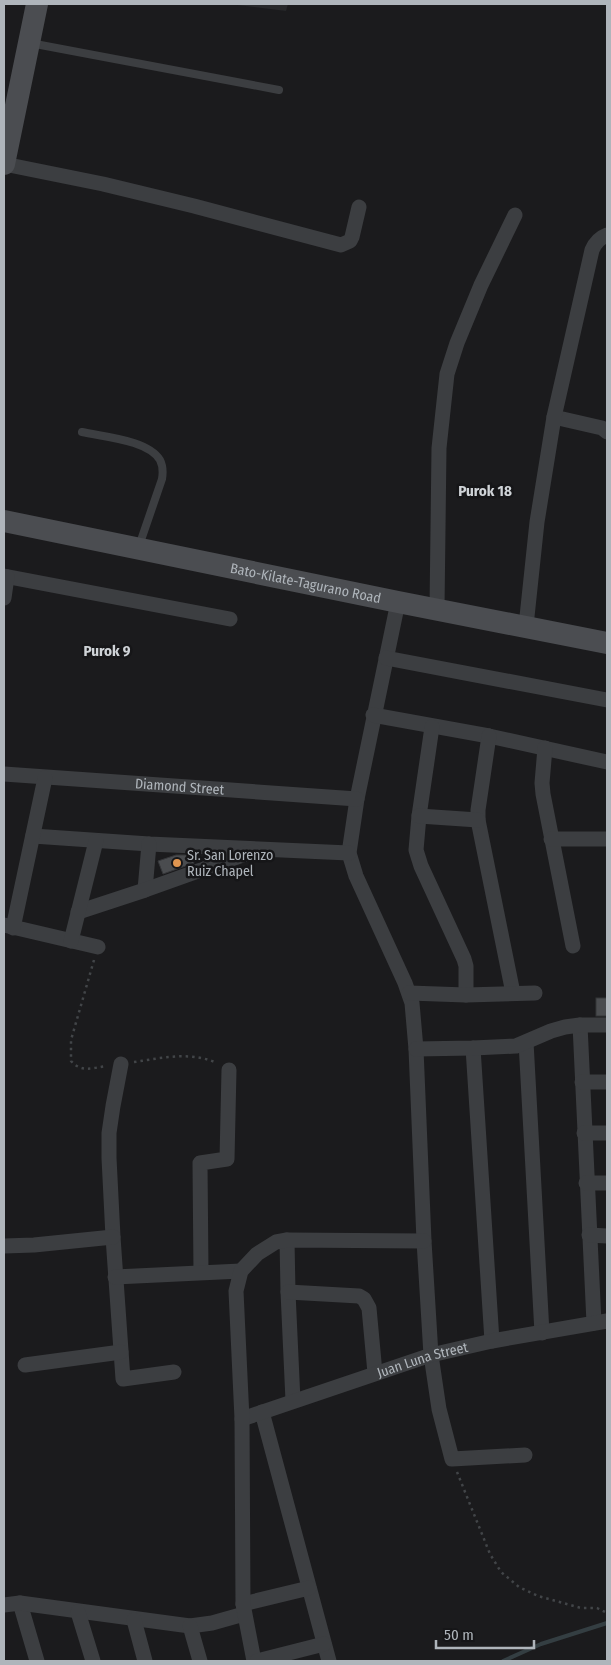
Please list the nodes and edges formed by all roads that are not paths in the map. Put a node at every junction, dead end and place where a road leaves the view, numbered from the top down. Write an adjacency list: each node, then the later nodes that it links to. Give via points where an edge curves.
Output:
1 (37, 4): 2 (street)
2 (29, 42): 3 (lane); 4 (street)
3 (279, 90)
4 (4, 164): 5 (street, via 102,184 341,245 352,237)
5 (359, 207)
6 (515, 215): 16 (street, via 478,293 447,374 439,448)
7 (607, 235): 8 (street, via 592,250)
8 (554, 418): 10 (street, via 602,428); 18 (street, via 537,522)
9 (82, 432): 12 (lane, via 143,445 160,460 162,479)
10 (607, 432)
11 (4, 521): 12 (street, Bato-Kilate-Tagurano Road)
12 (139, 548): 15 (street, Bato-Kilate-Tagurano Road)
13 (5, 577): 14 (street); 17 (street)
14 (4, 598)
15 (398, 602): 16 (street, Bato-Kilate-Tagurano Road); 20 (street)
16 (437, 609): 18 (street, Bato-Kilate-Tagurano Road)
17 (230, 620)
18 (526, 626): 19 (street, Bato-Kilate-Tagurano Road)
19 (607, 643)
20 (386, 658): 21 (street); 22 (street)
21 (607, 700)
22 (373, 714): 23 (street); 29 (street)
23 (432, 727): 24 (street); 30 (street)
24 (489, 736): 25 (street); 31 (street)
25 (545, 748): 26 (street); 33 (street, via 542,783)
26 (607, 762)
27 (4, 774): 28 (street, Diamond Street)
28 (45, 778): 29 (street, Diamond Street); 32 (street)
29 (357, 799): 38 (street)
30 (418, 816): 31 (street); 48 (street, via 418,858 464,959)
31 (478, 820): 47 (street)
32 (33, 836): 35 (street); 41 (street)
33 (551, 838): 34 (street); 43 (street)
34 (607, 839)
35 (96, 841): 36 (street); 40 (street)
36 (149, 844): 37 (street); 39 (street)
37 (261, 848): 38 (street); 39 (street)
38 (349, 852): 46 (street, via 356,876)
39 (144, 890): 40 (street)
40 (78, 912): 42 (street)
41 (8, 927): 42 (street)
42 (71, 941): 44 (street)
43 (573, 946)
44 (98, 947)
45 (535, 992): 47 (street)
46 (410, 993): 48 (street); 53 (street)
47 (513, 993): 48 (street)
48 (466, 995)
49 (580, 1025): 50 (street); 51 (street, via 551,1031); 56 (street)
50 (607, 1025)
51 (526, 1042): 52 (street, via 516,1046); 73 (street)
52 (472, 1048): 53 (street); 74 (street)
53 (416, 1049): 66 (street)
54 (121, 1064): 64 (street, via 109,1133)
55 (229, 1070): 69 (street, via 227,1159 200,1163)
56 (582, 1082): 57 (street); 58 (street)
57 (607, 1082)
58 (584, 1133): 59 (street); 60 (street)
59 (607, 1133)
60 (586, 1183): 61 (street); 62 (street)
61 (607, 1183)
62 (589, 1235): 63 (street); 72 (street)
63 (607, 1236)
64 (113, 1237): 67 (street); 70 (street)
65 (287, 1240): 66 (street); 68 (street, via 267,1247); 71 (street)
66 (424, 1241): 76 (street)
67 (4, 1246)
68 (241, 1270): 69 (street); 82 (street, via 236,1291)
69 (201, 1272): 70 (street)
70 (116, 1277): 75 (street)
71 (288, 1292): 79 (street, via 353,1295 364,1299 369,1308); 80 (street)
72 (600, 1322): 73 (street, Juan Luna Street)
73 (542, 1333): 74 (street, Juan Luna Street)
74 (492, 1341): 76 (street, Juan Luna Street)
75 (121, 1352): 77 (street); 78 (street, via 123,1378)
76 (431, 1355): 79 (street, Juan Luna Street); 83 (street, via 439,1409 452,1459)
77 (25, 1365)
78 (174, 1372)
79 (375, 1373): 80 (street, Juan Luna Street)
80 (294, 1401): 81 (street, Juan Luna Street)
81 (262, 1412): 82 (street, Juan Luna Street); 84 (street)
82 (242, 1419): 87 (street)
83 (525, 1455)
84 (309, 1588): 87 (street); 91 (street)
85 (20, 1603): 86 (street); 88 (street); 92 (street)
86 (4, 1605)
87 (243, 1609): 90 (street, via 212,1623); 96 (street)
88 (78, 1612): 89 (street); 93 (street)
89 (134, 1620): 90 (street); 94 (street)
90 (190, 1626): 95 (street)
91 (324, 1644): 96 (street); 97 (street)
92 (37, 1661)
93 (93, 1661)
94 (145, 1661)
95 (200, 1661)
96 (256, 1661)
97 (329, 1661)

